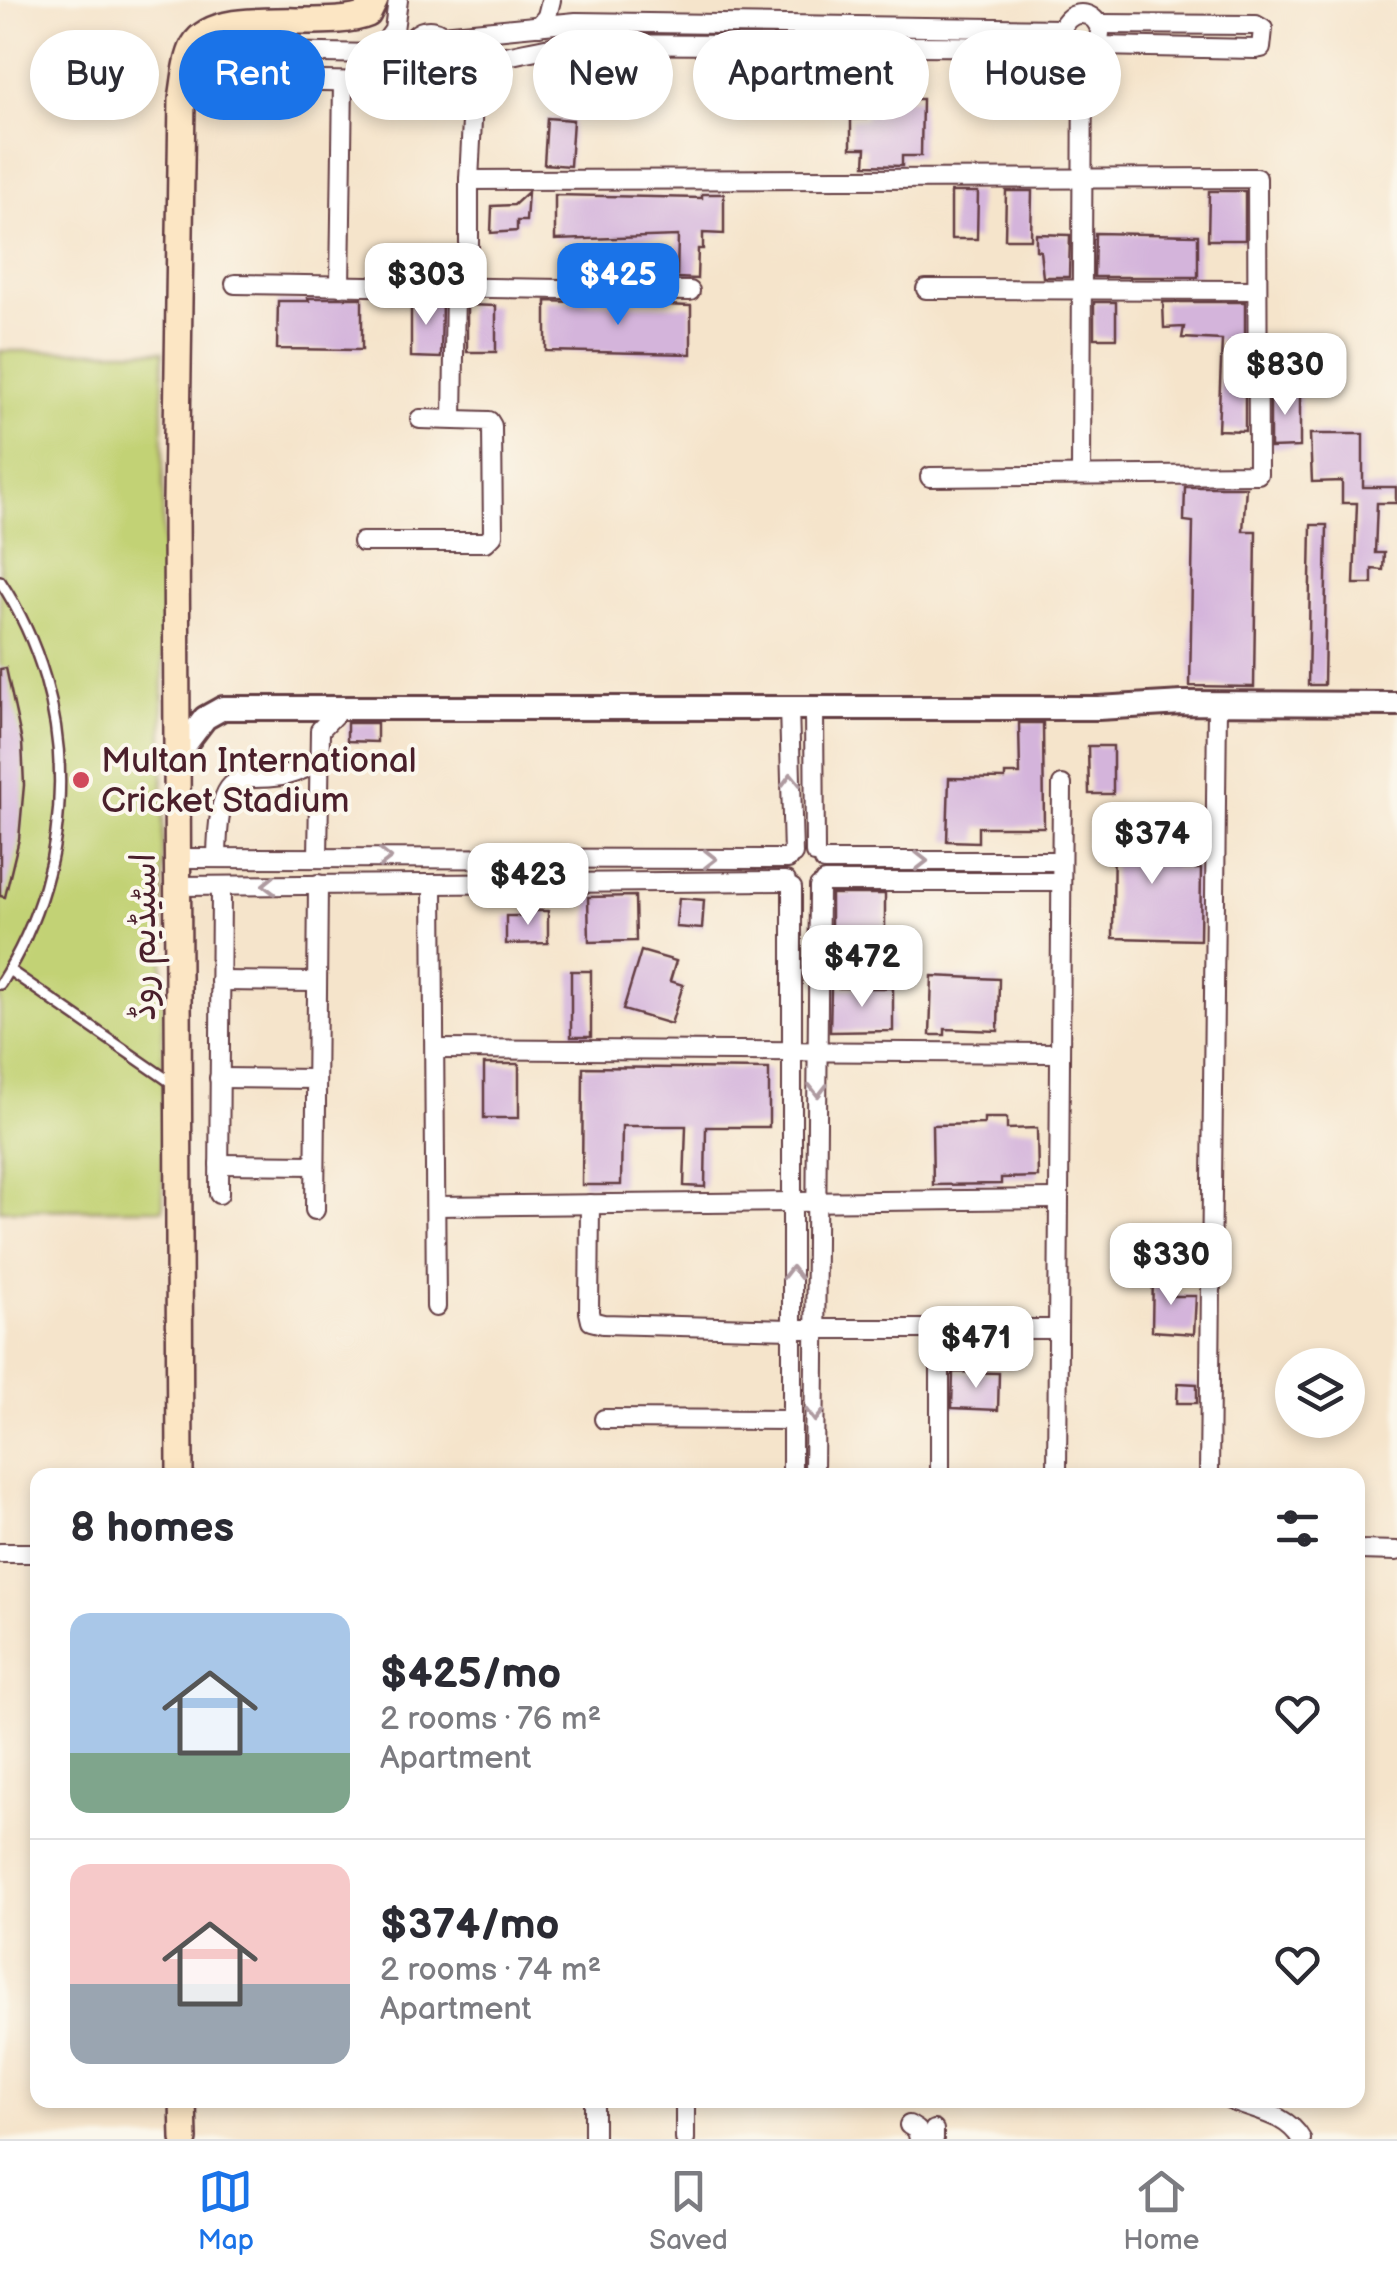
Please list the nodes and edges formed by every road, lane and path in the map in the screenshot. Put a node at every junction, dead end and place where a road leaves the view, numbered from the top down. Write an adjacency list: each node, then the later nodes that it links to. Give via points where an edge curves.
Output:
1 (375, 0): 7 (main road, اسٹیڈیم روڈ, via 368,14 350,20 246,22)
2 (398, 0): 8 (street)
3 (552, 0): 6 (street)
4 (1065, 0): 10 (street)
5 (1092, 13): 11 (street, via 1077,15); 14 (street, via 1256,25 1264,40 1256,49)
6 (539, 26): 9 (street); 12 (street)
7 (219, 30)
8 (394, 30)
9 (496, 30)
10 (1073, 30)
11 (1076, 30)
12 (949, 35)
13 (949, 40): 15 (street, via 572,44)
14 (1121, 42)
15 (513, 52)
16 (325, 82): 17 (street)
17 (343, 82): 24 (street)
18 (187, 120): 41 (main road, اسٹیڈیم روڈ)
19 (473, 120): 22 (street)
20 (1079, 120): 21 (street)
21 (1082, 179): 22 (street); 27 (street); 28 (street, via 1257,178)
22 (469, 180): 25 (street)
23 (235, 284): 24 (street)
24 (340, 286): 25 (street)
25 (462, 289): 29 (street); 31 (street)
26 (926, 289): 27 (street)
27 (1082, 290): 28 (street); 32 (street)
28 (1257, 290): 32 (street, via 1258,474)
29 (690, 291)
30 (420, 419): 31 (street)
31 (453, 420): 34 (street, via 492,426 494,535 486,542)
32 (1081, 475): 33 (street)
33 (930, 476)
34 (362, 542)
35 (0, 581): 57 (lane, via 42,668 60,780 51,865)
36 (1217, 704): 37 (street); 40 (street); 89 (street)
37 (1397, 704)
38 (790, 706): 39 (street); 40 (street); 44 (street, one-way to 38)
39 (342, 707): 41 (street, via 223,708 205,718); 42 (street, via 320,730)
40 (814, 707): 47 (street)
41 (176, 755): 48 (main road, اسٹیڈیم روڈ)
42 (319, 760): 45 (street, via 290,775 248,776 230,786 218,815); 46 (street)
43 (1062, 785): 49 (street)
44 (791, 856): 46 (street, one-way to 44); 47 (street, via 804,850); 53 (street, via 784,870)
45 (217, 857): 46 (street); 48 (street)
46 (318, 857)
47 (820, 857): 49 (street, one-way to 49); 54 (street)
48 (178, 858): 55 (main road, اسٹیڈیم روڈ)
49 (1061, 860): 50 (street)
50 (1060, 882): 54 (street); 64 (street)
51 (318, 884): 52 (street); 56 (street, one-way to 56); 59 (street)
52 (434, 884): 53 (street); 61 (street)
53 (789, 884): 54 (street, via 802,892); 63 (street)
54 (821, 884): 62 (street)
55 (178, 886): 56 (street); 67 (main road, اسٹیڈیم روڈ)
56 (221, 886): 58 (street)
57 (9, 970): 60 (lane); 67 (lane)
58 (220, 980): 59 (street); 65 (street)
59 (317, 982): 66 (street)
60 (0, 984)
61 (435, 1048): 63 (street); 75 (street)
62 (818, 1050): 63 (street); 64 (street); 72 (street, one-way to 72)
63 (792, 1051): 73 (street)
64 (1058, 1053): 71 (street)
65 (219, 1078): 66 (street); 68 (street)
66 (316, 1079): 69 (street)
67 (178, 1086): 84 (main road, اسٹیڈیم روڈ)
68 (219, 1164): 69 (street); 70 (street)
69 (316, 1165): 76 (street)
70 (219, 1194)
71 (1057, 1199): 72 (street); 81 (street)
72 (817, 1200): 73 (street); 79 (street)
73 (792, 1202): 74 (street); 78 (street, one-way to 73)
74 (590, 1204): 75 (street); 78 (street, via 591,1320)
75 (436, 1206): 77 (street)
76 (315, 1210)
77 (436, 1307)
78 (792, 1329): 79 (street); 83 (street)
79 (816, 1329): 80 (street); 86 (street, one-way to 86)
80 (940, 1329): 81 (street); 87 (street)
81 (1057, 1329): 88 (street)
82 (604, 1419): 83 (street)
83 (792, 1420): 85 (street)
84 (180, 1468)
85 (792, 1468)
86 (814, 1468)
87 (940, 1468)
88 (1057, 1468)
89 (1209, 1468)
90 (1365, 1550): 91 (street)
91 (1397, 1551)
92 (0, 1553): 93 (street)
93 (30, 1553)
94 (183, 2108): 98 (main road)
95 (594, 2108): 99 (street)
96 (685, 2108): 100 (street)
97 (1254, 2108): 101 (street, via 1295,2128)
98 (184, 2139)
99 (594, 2139)
100 (685, 2139)
101 (1301, 2139)

